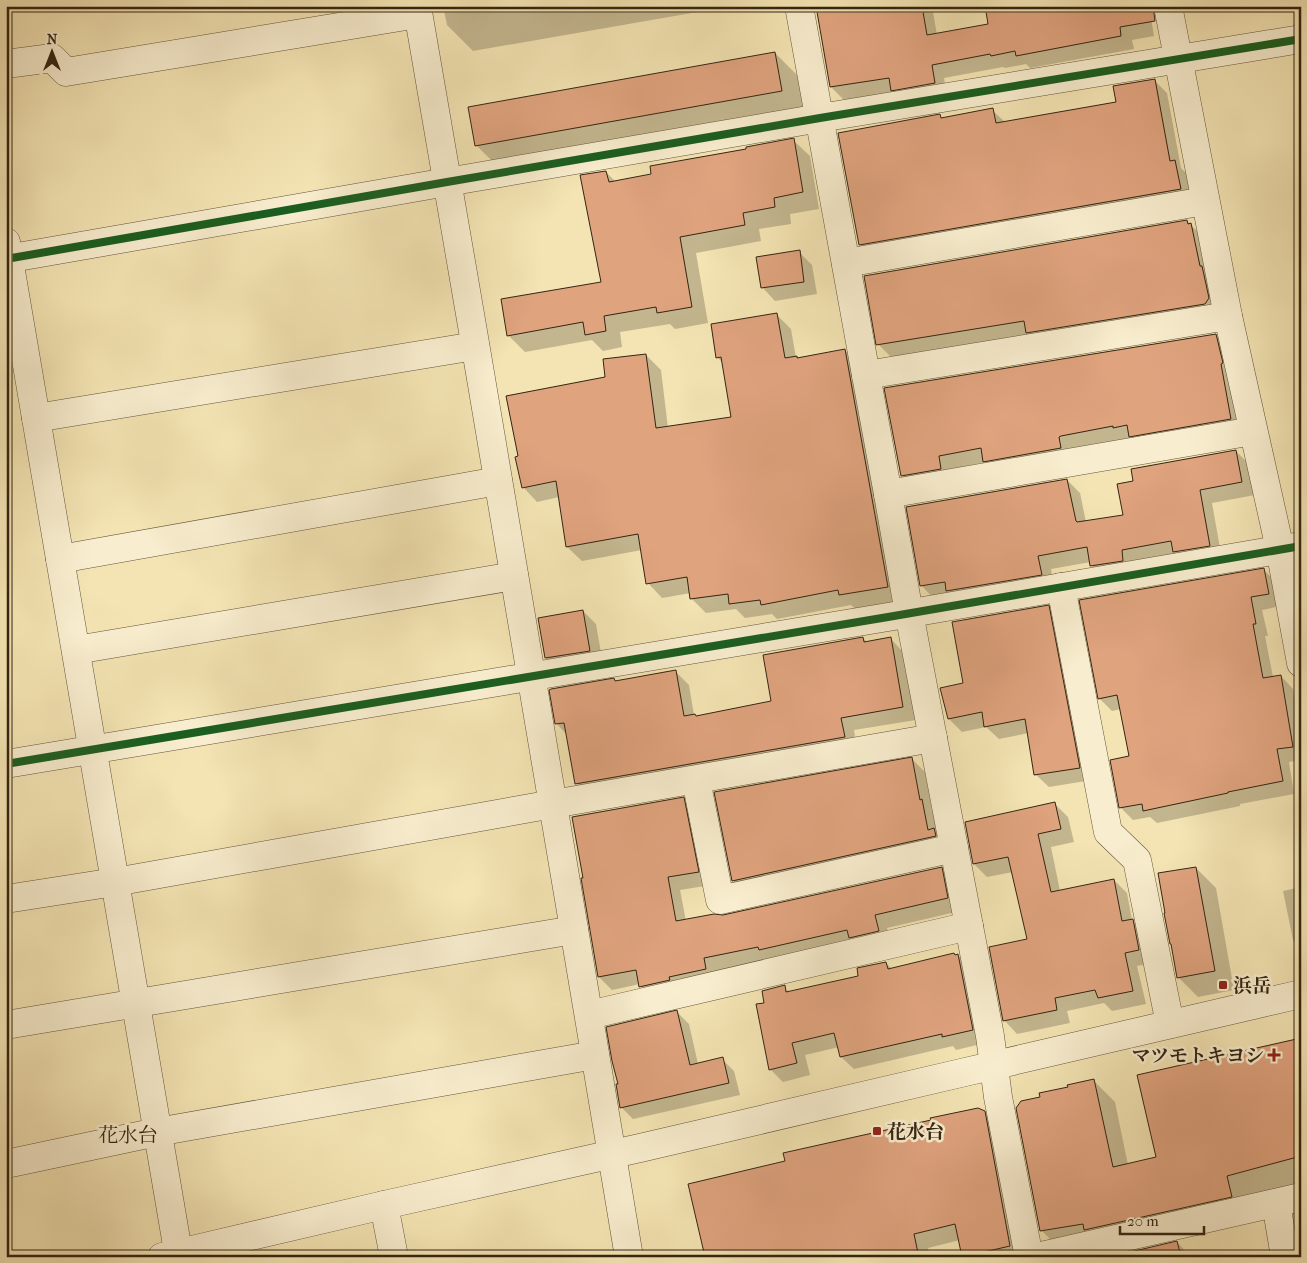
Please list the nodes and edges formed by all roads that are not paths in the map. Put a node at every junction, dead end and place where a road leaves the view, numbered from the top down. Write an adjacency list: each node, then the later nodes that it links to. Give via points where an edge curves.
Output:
1 (799, 6): 7 (street)
2 (1168, 6): 5 (street)
3 (418, 10): 6 (street, via 66,72 52,58); 8 (street)
4 (1301, 39): 5 (street)
5 (1179, 59): 7 (street); 9 (street)
6 (6, 64)
7 (820, 118): 8 (street); 11 (street)
8 (447, 182): 10 (street); 13 (street)
9 (1205, 201): 11 (street); 12 (street)
10 (7, 253): 15 (street)
11 (846, 264): 14 (street)
12 (1228, 316): 14 (street); 16 (street)
13 (475, 346): 15 (street); 17 (street)
14 (866, 375): 18 (street)
15 (36, 418): 20 (street)
16 (1254, 432): 18 (street); 19 (street)
17 (498, 482): 20 (street); 21 (street)
18 (888, 494): 23 (street)
19 (1290, 548): 22 (street); 25 (street)
20 (60, 559): 24 (street)
21 (514, 576): 24 (street); 26 (street)
22 (1061, 587): 23 (street); 40 (street, via 1108,832 1137,860)
23 (909, 613): 26 (street); 27 (street)
24 (76, 650): 28 (street)
25 (1301, 663)
26 (530, 676): 28 (street); 31 (street)
27 (933, 738): 30 (street); 32 (street)
28 (92, 748): 29 (street); 33 (street)
29 (6, 764)
30 (696, 780): 31 (street); 32 (street, via 720,900)
31 (553, 804): 33 (street); 36 (street)
32 (954, 848): 35 (street)
33 (115, 882): 34 (street); 38 (street)
34 (6, 899)
35 (969, 926): 39 (street); 43 (street)
36 (574, 930): 38 (street); 39 (street)
37 (1301, 994): 40 (street)
38 (136, 1004): 41 (street); 44 (street)
39 (589, 1015): 42 (street)
40 (1170, 1024): 43 (street)
41 (6, 1025)
42 (595, 1055): 44 (street); 45 (street)
43 (994, 1065): 45 (street); 52 (street)
44 (158, 1132): 46 (street); 49 (street)
45 (612, 1155): 48 (street); 51 (street)
46 (6, 1164)
47 (1288, 1200): 53 (street); 54 (street)
48 (384, 1205): 49 (street); 50 (street)
49 (173, 1256)
50 (394, 1257)
51 (630, 1257)
52 (1029, 1257)
53 (1037, 1257)
54 (1286, 1257)

